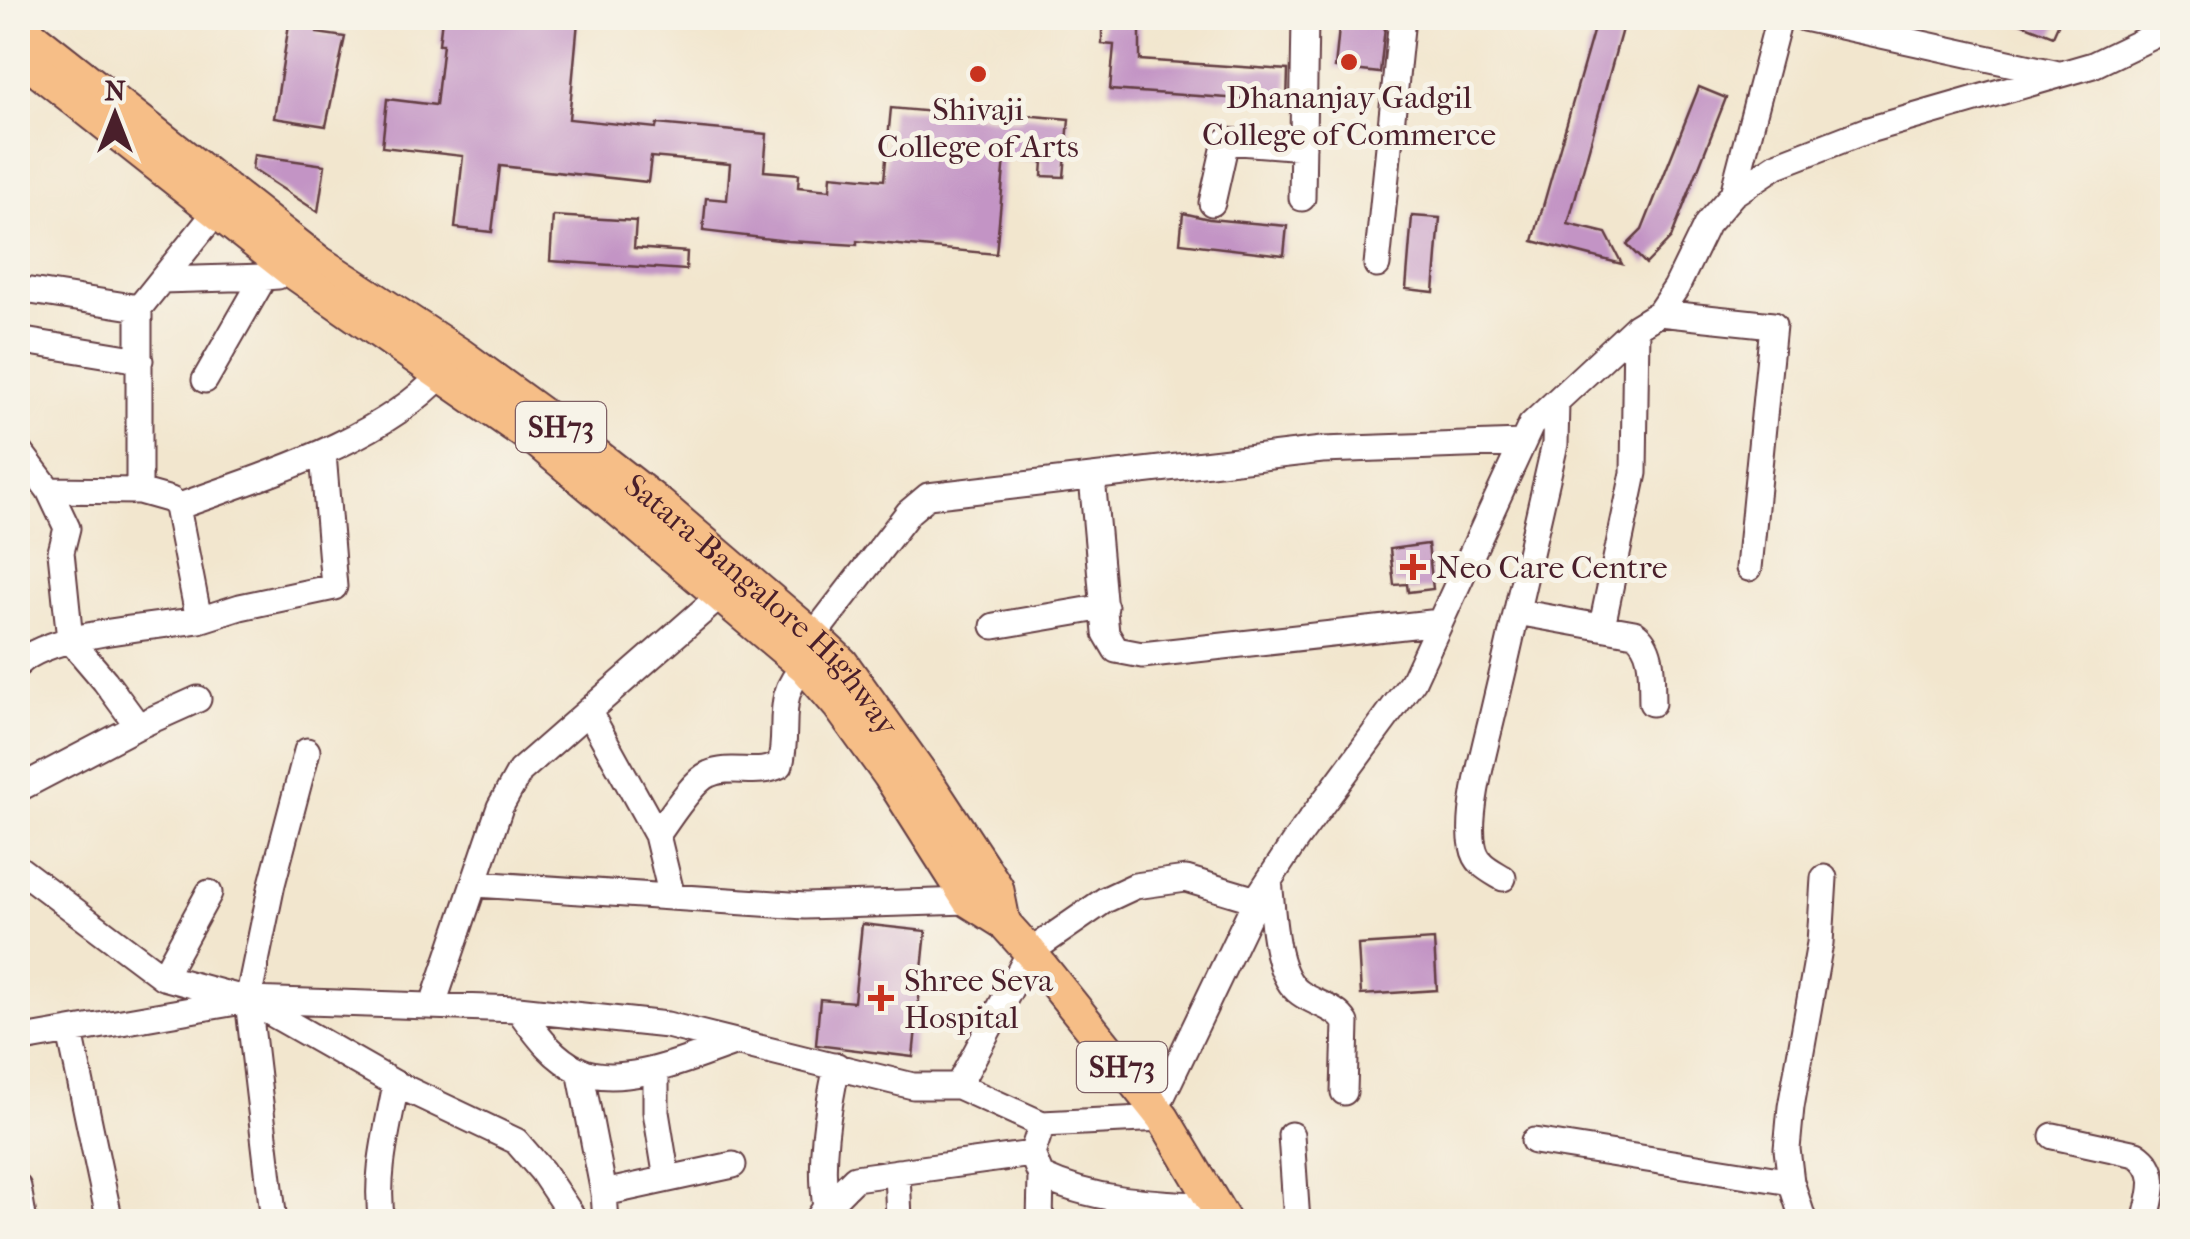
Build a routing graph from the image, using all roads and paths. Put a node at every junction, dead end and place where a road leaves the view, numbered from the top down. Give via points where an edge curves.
1 (1305, 18) edge
2 (1402, 18) edge
3 (1779, 18) edge
4 (1804, 18) edge
5 (18, 25) edge
6 (2172, 27) edge
7 (18, 55) edge
8 (2059, 74) junction
9 (1303, 148) junction
10 (1733, 194) junction
11 (1302, 198) dead end
12 (1212, 203) dead end
13 (223, 204) junction
14 (1377, 266) dead end
15 (277, 273) junction
16 (162, 280) junction
17 (18, 289) edge
18 (139, 308) junction
19 (1659, 313) junction
20 (1636, 327) junction
21 (18, 340) edge
22 (140, 360) junction
23 (442, 374) junction
24 (204, 380) dead end
25 (1556, 403) junction
26 (1522, 443) junction
27 (18, 449) edge
28 (323, 454) junction
29 (1092, 477) junction
30 (50, 490) junction
31 (139, 491) junction
32 (177, 507) junction
33 (1749, 568) dead end
34 (721, 595) junction
35 (1105, 607) junction
36 (1516, 612) junction
37 (199, 620) junction
38 (1440, 622) junction
39 (994, 626) dead end
40 (1602, 626) junction
41 (70, 640) junction
42 (809, 651) junction
43 (18, 664) edge
44 (198, 699) dead end
45 (1652, 703) dead end
46 (590, 714) junction
47 (138, 726) junction
48 (306, 751) dead end
49 (18, 789) edge
50 (657, 835) junction
51 (18, 868) edge
52 (1503, 878) dead end
53 (1824, 878) dead end
54 (476, 884) junction
55 (1263, 890) junction
56 (209, 893) dead end
57 (983, 895) junction
58 (672, 898) junction
59 (1030, 952) junction
60 (163, 977) junction
61 (248, 1000) junction
62 (433, 1004) junction
63 (518, 1009) junction
64 (70, 1032) junction
65 (18, 1040) edge
66 (731, 1044) junction
67 (837, 1066) junction
68 (580, 1070) junction
69 (656, 1070) junction
70 (396, 1084) junction
71 (958, 1086) junction
72 (1344, 1092) dead end
73 (1160, 1114) junction
74 (1042, 1124) junction
75 (1291, 1135) dead end
76 (2053, 1136) dead end
77 (1534, 1141) dead end
78 (733, 1165) dead end
79 (1036, 1165) junction
80 (897, 1172) junction
81 (668, 1180) junction
82 (1791, 1182) junction
83 (18, 1187) edge
84 (604, 1193) junction
85 (821, 1214) edge
86 (1220, 1214) edge
87 (24, 1222) edge
88 (110, 1222) edge
89 (274, 1222) edge
90 (382, 1222) edge
91 (576, 1222) edge
92 (606, 1222) edge
93 (903, 1222) edge
94 (1040, 1222) edge
95 (1297, 1222) edge
96 (1804, 1222) edge
97 (2145, 1222) edge

1 - 9 street
2 - 14 street
3 - 10 street
4 - 8 street
5 - 13 main road, Satara-Bangalore Highway / SH73
6 - 8 street
7 - 13 main road, Satara-Bangalore Highway / SH73
8 - 10 street via 1866,131 1777,166
9 - 11 street
9 - 12 street via 1226,141
10 - 19 street via 1706,224
13 - 15 main road, Satara-Bangalore Highway / SH73
13 - 16 street
13 - 42 main road, Satara-Bangalore Highway / SH73 via 461,354 572,436 659,504
15 - 16 street
15 - 23 main road, Satara-Bangalore Highway / SH73
15 - 24 street
16 - 18 street
17 - 18 street
18 - 22 street
19 - 20 street
19 - 33 street via 1773,324
20 - 25 street
20 - 40 street via 1634,473
21 - 22 street
22 - 31 street
23 - 28 street via 424,394
23 - 34 main road, Satara-Bangalore Highway / SH73 via 539,443
25 - 26 street
25 - 36 street via 1555,444
26 - 29 street via 1322,450
26 - 38 street
27 - 30 street
28 - 32 street
28 - 37 street via 334,587
29 - 35 street
29 - 42 street via 928,496 909,512
30 - 31 street
30 - 41 street via 67,528 62,552
31 - 32 street
32 - 37 street
34 - 42 main road, Satara-Bangalore Highway / SH73
34 - 46 street
35 - 38 street via 1116,650 1142,655
35 - 39 street
36 - 40 street
36 - 52 street via 1472,819 1476,858
37 - 41 street
38 - 55 street via 1413,682
40 - 45 street via 1644,640
41 - 43 street
41 - 47 street
42 - 50 street via 787,690 780,765 711,772
42 - 57 main road, Satara-Bangalore Highway / SH73 via 842,664 866,696
44 - 47 street
46 - 50 street
46 - 54 street via 520,772 500,808
47 - 49 street
48 - 61 street
50 - 58 street
51 - 60 street
53 - 82 street via 1820,943 1786,1150
54 - 58 street
54 - 62 street
55 - 59 street via 1186,879 1149,883 1106,900
55 - 72 street via 1288,979 1346,1024
55 - 73 street
56 - 60 street
57 - 58 street via 805,906
57 - 59 main road, Satara-Bangalore Highway / SH73
59 - 71 street
59 - 73 main road, Satara-Bangalore Highway / SH73
60 - 61 street
61 - 62 street
61 - 64 street
61 - 70 street
61 - 89 street
62 - 63 street
63 - 66 street via 667,1025
63 - 68 street via 543,1044
64 - 65 street
64 - 88 street
66 - 67 street
66 - 69 street
67 - 71 street via 913,1086
67 - 85 street
68 - 69 street
68 - 84 street
69 - 81 street
70 - 90 street via 381,1165
70 - 91 street via 516,1142
71 - 74 street
73 - 74 street
73 - 86 main road, Satara-Bangalore Highway / SH73
74 - 79 street
75 - 95 street
76 - 97 street via 2148,1162 2153,1188
77 - 82 street
78 - 81 street
79 - 80 street
79 - 86 street via 1101,1196
79 - 94 street
80 - 85 street via 854,1178
80 - 93 street
81 - 84 street
82 - 96 street
83 - 87 street
84 - 92 street

